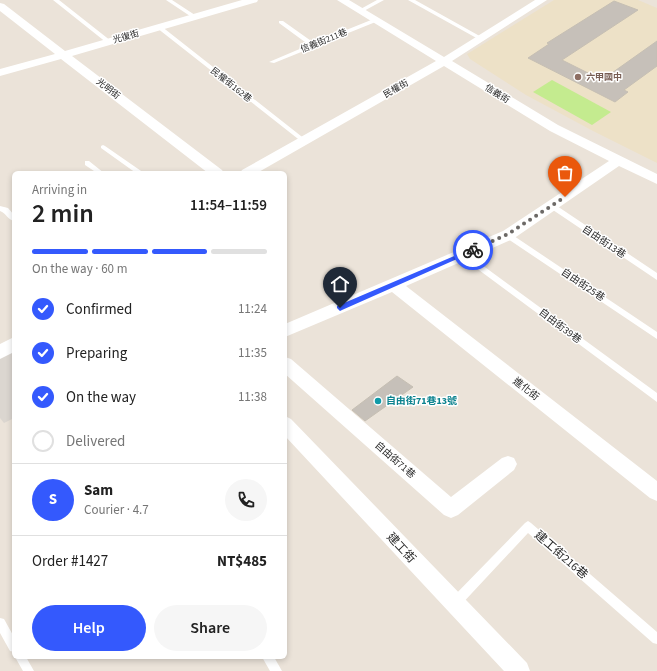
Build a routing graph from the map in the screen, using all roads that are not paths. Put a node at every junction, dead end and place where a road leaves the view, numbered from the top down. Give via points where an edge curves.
1 (56, 0) edge
2 (170, 0) edge
3 (253, 0) edge
4 (342, 0) edge
5 (381, 0) edge
6 (411, 0) edge
7 (542, 0) edge
8 (0, 6) edge
9 (360, 11) junction
10 (195, 17) junction
11 (376, 20) junction
12 (281, 22) dead end
13 (159, 27) junction
14 (482, 38) junction
15 (109, 42) junction
16 (313, 45) junction
17 (64, 55) junction
18 (444, 61) junction
19 (272, 62) dead end
20 (0, 73) edge
21 (304, 141) junction
22 (103, 147) dead end
23 (618, 161) junction
24 (87, 163) dead end
25 (98, 171) edge
26 (138, 171) edge
27 (214, 171) edge
28 (251, 171) edge
29 (657, 180) edge
30 (552, 206) junction
31 (0, 208) edge
32 (12, 217) edge
33 (508, 234) junction
34 (463, 254) junction
35 (657, 277) edge
36 (394, 285) junction
37 (287, 330) edge
38 (657, 336) edge
39 (12, 345) edge
40 (0, 352) edge
41 (287, 366) edge
42 (657, 398) edge
43 (287, 426) edge
44 (508, 464) dead end
45 (657, 492) edge
46 (454, 604) junction
47 (0, 623) edge
48 (657, 639) edge
49 (12, 643) edge
50 (21, 659) edge
51 (268, 659) edge
52 (29, 671) edge
53 (277, 671) edge
54 (519, 671) edge

1 - 15 lane
2 - 10 lane
3 - 10 street, 光復街
4 - 9 street, 信義街
5 - 9 lane
6 - 14 lane
7 - 14 street, 民權街
8 - 17 street, 光明街
9 - 11 street, 信義街
10 - 13 street, 光復街
11 - 16 lane, 信義街211巷
11 - 18 street, 信義街
12 - 16 lane
13 - 15 street, 光復街
13 - 21 lane, 民權街162巷
14 - 18 street, 民權街
15 - 17 street, 光復街
16 - 19 lane, 信義街211巷
17 - 20 street, 光復街
17 - 27 street, 光明街
18 - 21 street, 民權街
18 - 23 street, 信義街 via 554,128
21 - 28 street, 民權街
22 - 26 lane
23 - 29 street, 信義街
23 - 30 street
24 - 25 lane
30 - 33 street
30 - 35 lane, 自由街13巷
31 - 32 lane
33 - 34 street
33 - 38 lane, 自由街25巷
34 - 36 street
34 - 42 lane, 自由街39巷
36 - 37 street
36 - 45 street, 進化街
39 - 40 street
41 - 44 street, 自由街71巷 via 451,509
43 - 46 street, 建工街
46 - 48 lane, 建工街216巷 via 528,526
46 - 54 street, 建工街
47 - 49 lane
50 - 52 lane
51 - 53 lane

